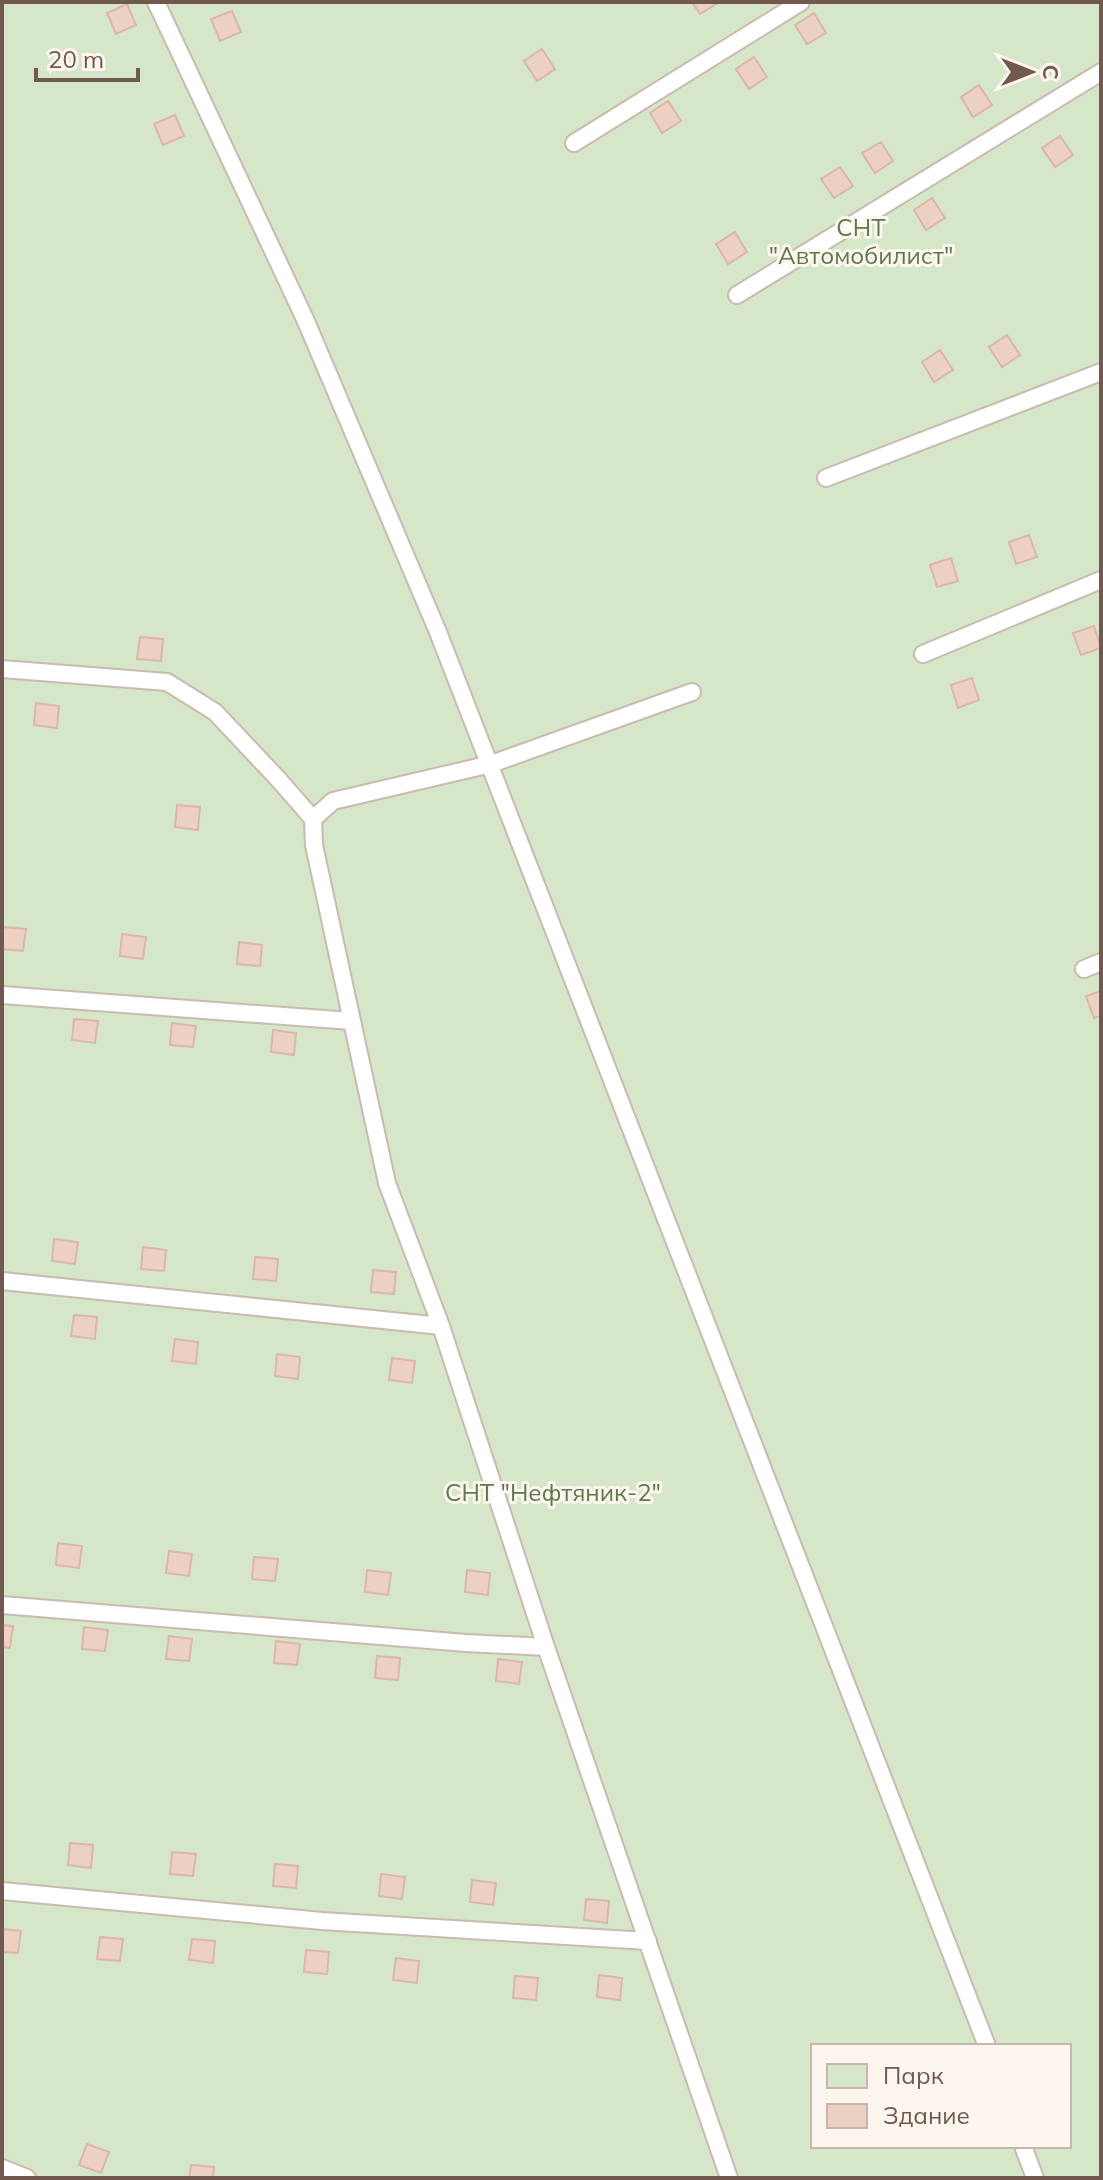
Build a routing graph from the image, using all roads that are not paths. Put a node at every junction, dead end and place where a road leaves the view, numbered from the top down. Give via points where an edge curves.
1 (156, 2) edge
2 (801, 2) edge
3 (1101, 72) edge
4 (574, 143) dead end
5 (737, 295) dead end
6 (1101, 372) edge
7 (826, 478) dead end
8 (1101, 580) edge
9 (923, 654) dead end
10 (2, 669) edge
11 (692, 692) dead end
12 (491, 764) junction
13 (313, 819) junction
14 (1101, 962) edge
15 (1084, 969) dead end
16 (2, 995) edge
17 (351, 1021) junction
18 (2, 1281) edge
19 (441, 1326) junction
20 (2, 1605) edge
21 (546, 1647) junction
22 (2, 1891) edge
23 (648, 1941) junction
24 (986, 2044) edge
25 (1024, 2148) edge
26 (2, 2168) edge
27 (27, 2178) edge
28 (729, 2178) edge
29 (1035, 2178) edge

1 - 12 lane via 305,319
2 - 4 lane
3 - 5 lane
6 - 7 lane
8 - 9 lane
10 - 13 lane via 167,682 215,712
11 - 12 lane
12 - 13 lane via 333,801
12 - 24 lane
13 - 17 lane
14 - 15 lane
16 - 17 lane
17 - 19 lane via 387,1183
18 - 19 lane
19 - 21 lane
20 - 21 lane
21 - 23 lane
22 - 23 lane via 322,1921
23 - 28 lane
25 - 29 lane
26 - 27 lane

